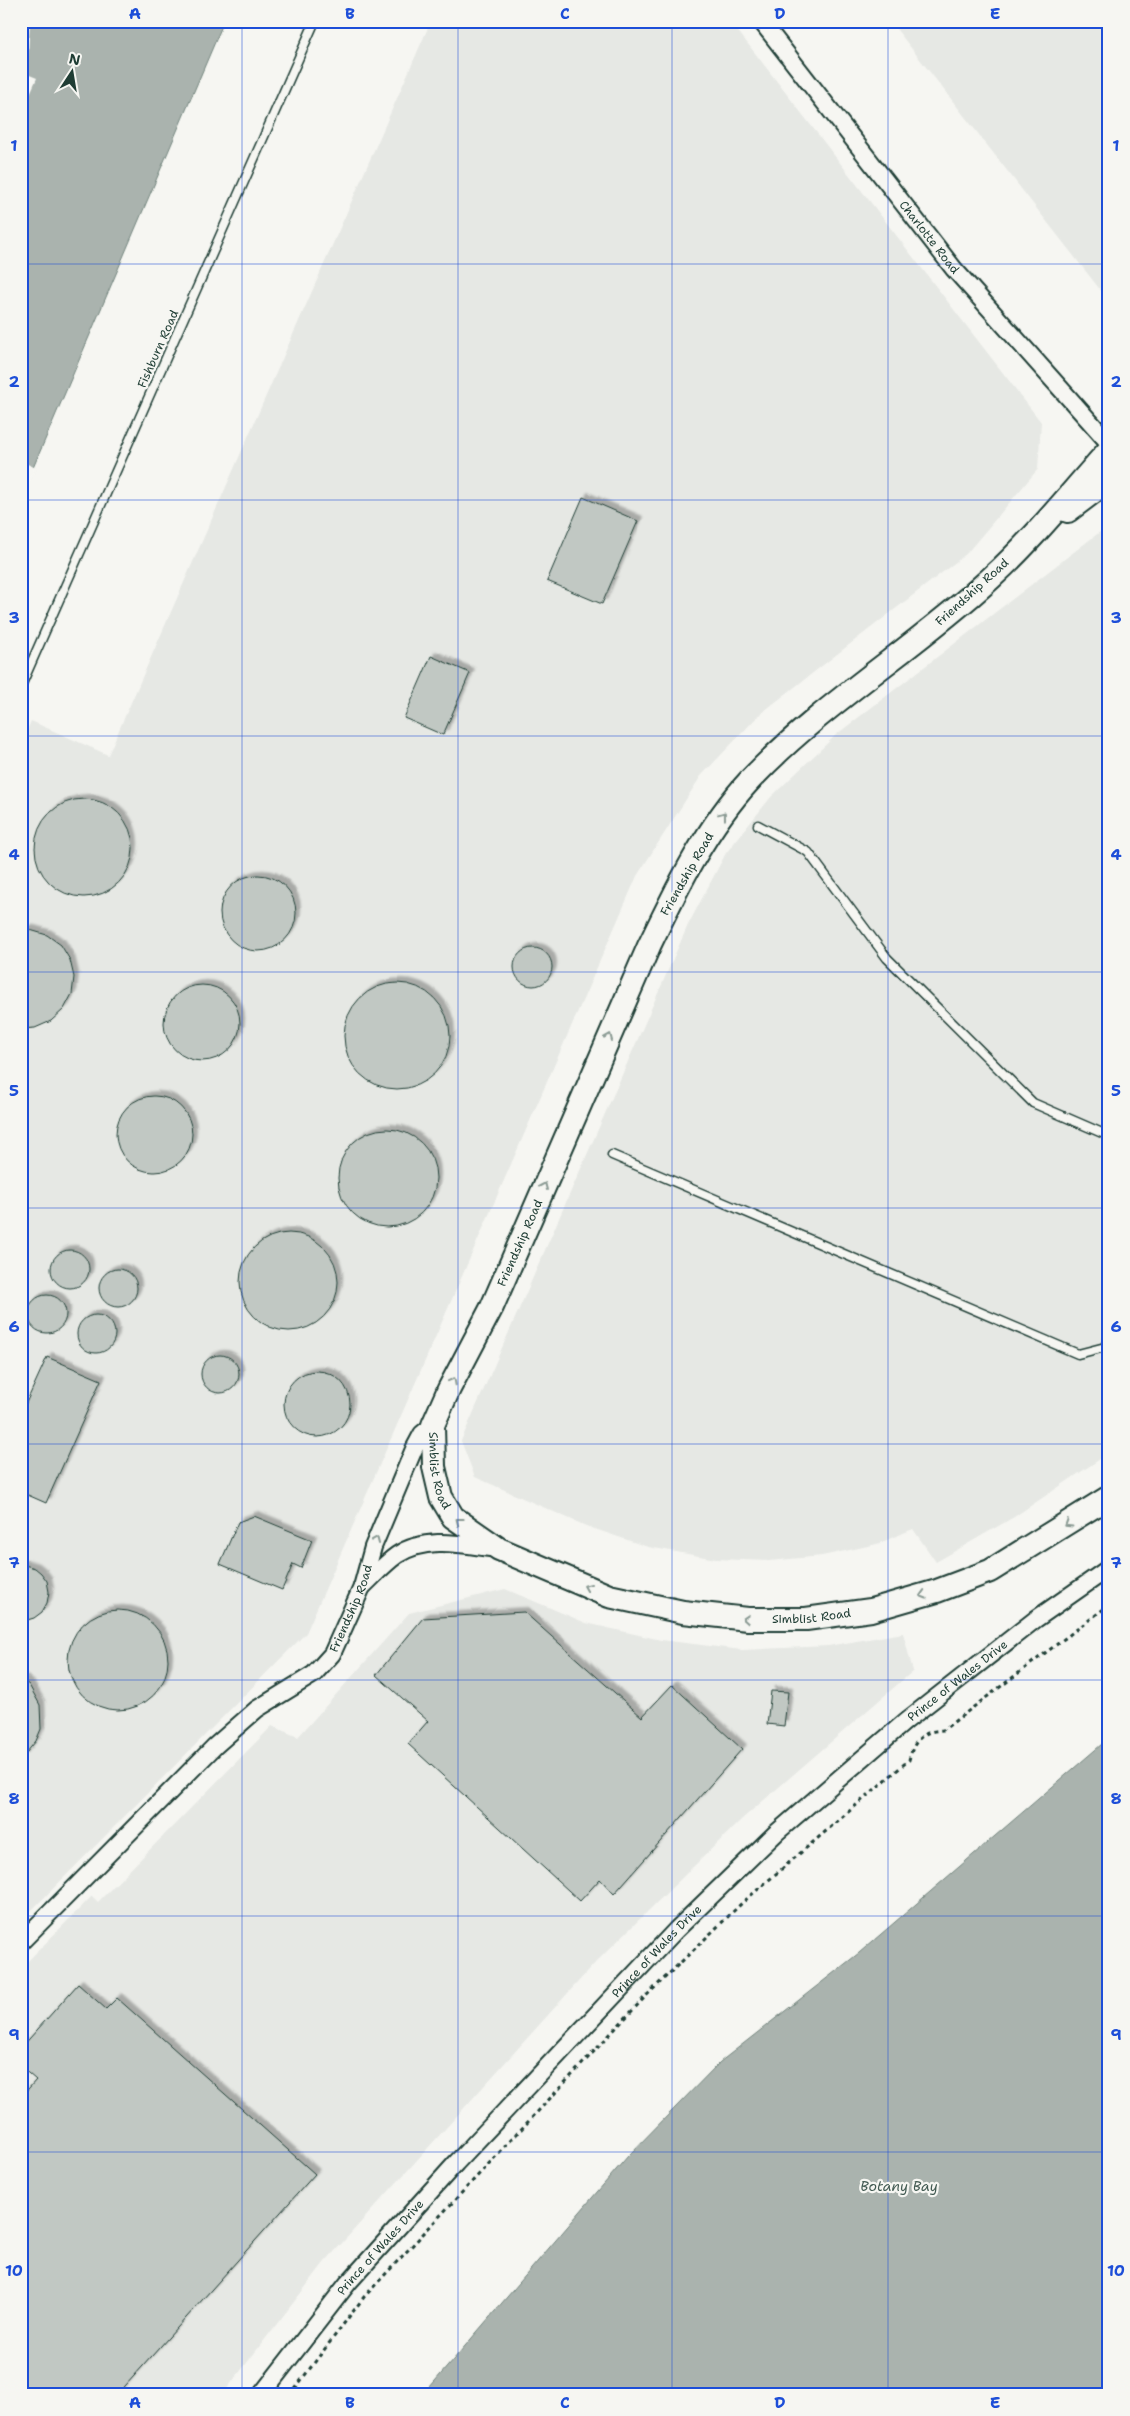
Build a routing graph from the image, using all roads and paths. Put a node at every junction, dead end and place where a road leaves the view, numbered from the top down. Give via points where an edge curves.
1 (314, 21) edge
2 (760, 21) edge
3 (1109, 443) edge
4 (1109, 450) edge
5 (1109, 480) edge
6 (1024, 545) junction
7 (21, 686) edge
8 (758, 825) dead end
9 (1109, 1136) edge
10 (612, 1155) dead end
11 (1109, 1338) edge
12 (433, 1425) junction
13 (1109, 1497) edge
14 (499, 1550) junction
15 (1109, 1568) edge
16 (362, 1587) junction
17 (1109, 1605) edge
18 (21, 1942) edge
19 (261, 2395) edge
20 (290, 2395) edge

1 - 7 lane, Fishburn Road
2 - 3 street, Charlotte Road via 954,269
4 - 6 street, Friendship Road
5 - 6 street, Friendship Road
12 -> 6 street, Friendship Road via 492,1307 649,946 708,835 750,780 796,735 956,610
8 - 9 lane via 808,852 887,958 1033,1103
10 - 11 lane via 1078,1354 1105,1347
14 -> 12 street, Simblist Road via 453,1517 441,1498 434,1468
16 -> 12 street, Friendship Road via 371,1553 414,1449 422,1434
13 -> 14 street, Simblist Road via 990,1571 937,1591 870,1610 806,1618 748,1620 683,1612 609,1596
14 - 16 street, Simblist Road via 444,1542 422,1545 398,1555
15 - 19 street, Prince of Wales Drive via 1036,1619 906,1721 776,1833 684,1923 462,2156 354,2276
16 - 18 street, Friendship Road via 332,1654 314,1674 257,1709 215,1746
17 - 20 path via 943,1730 929,1730 913,1745 909,1760 721,1923 645,1996 364,2297

